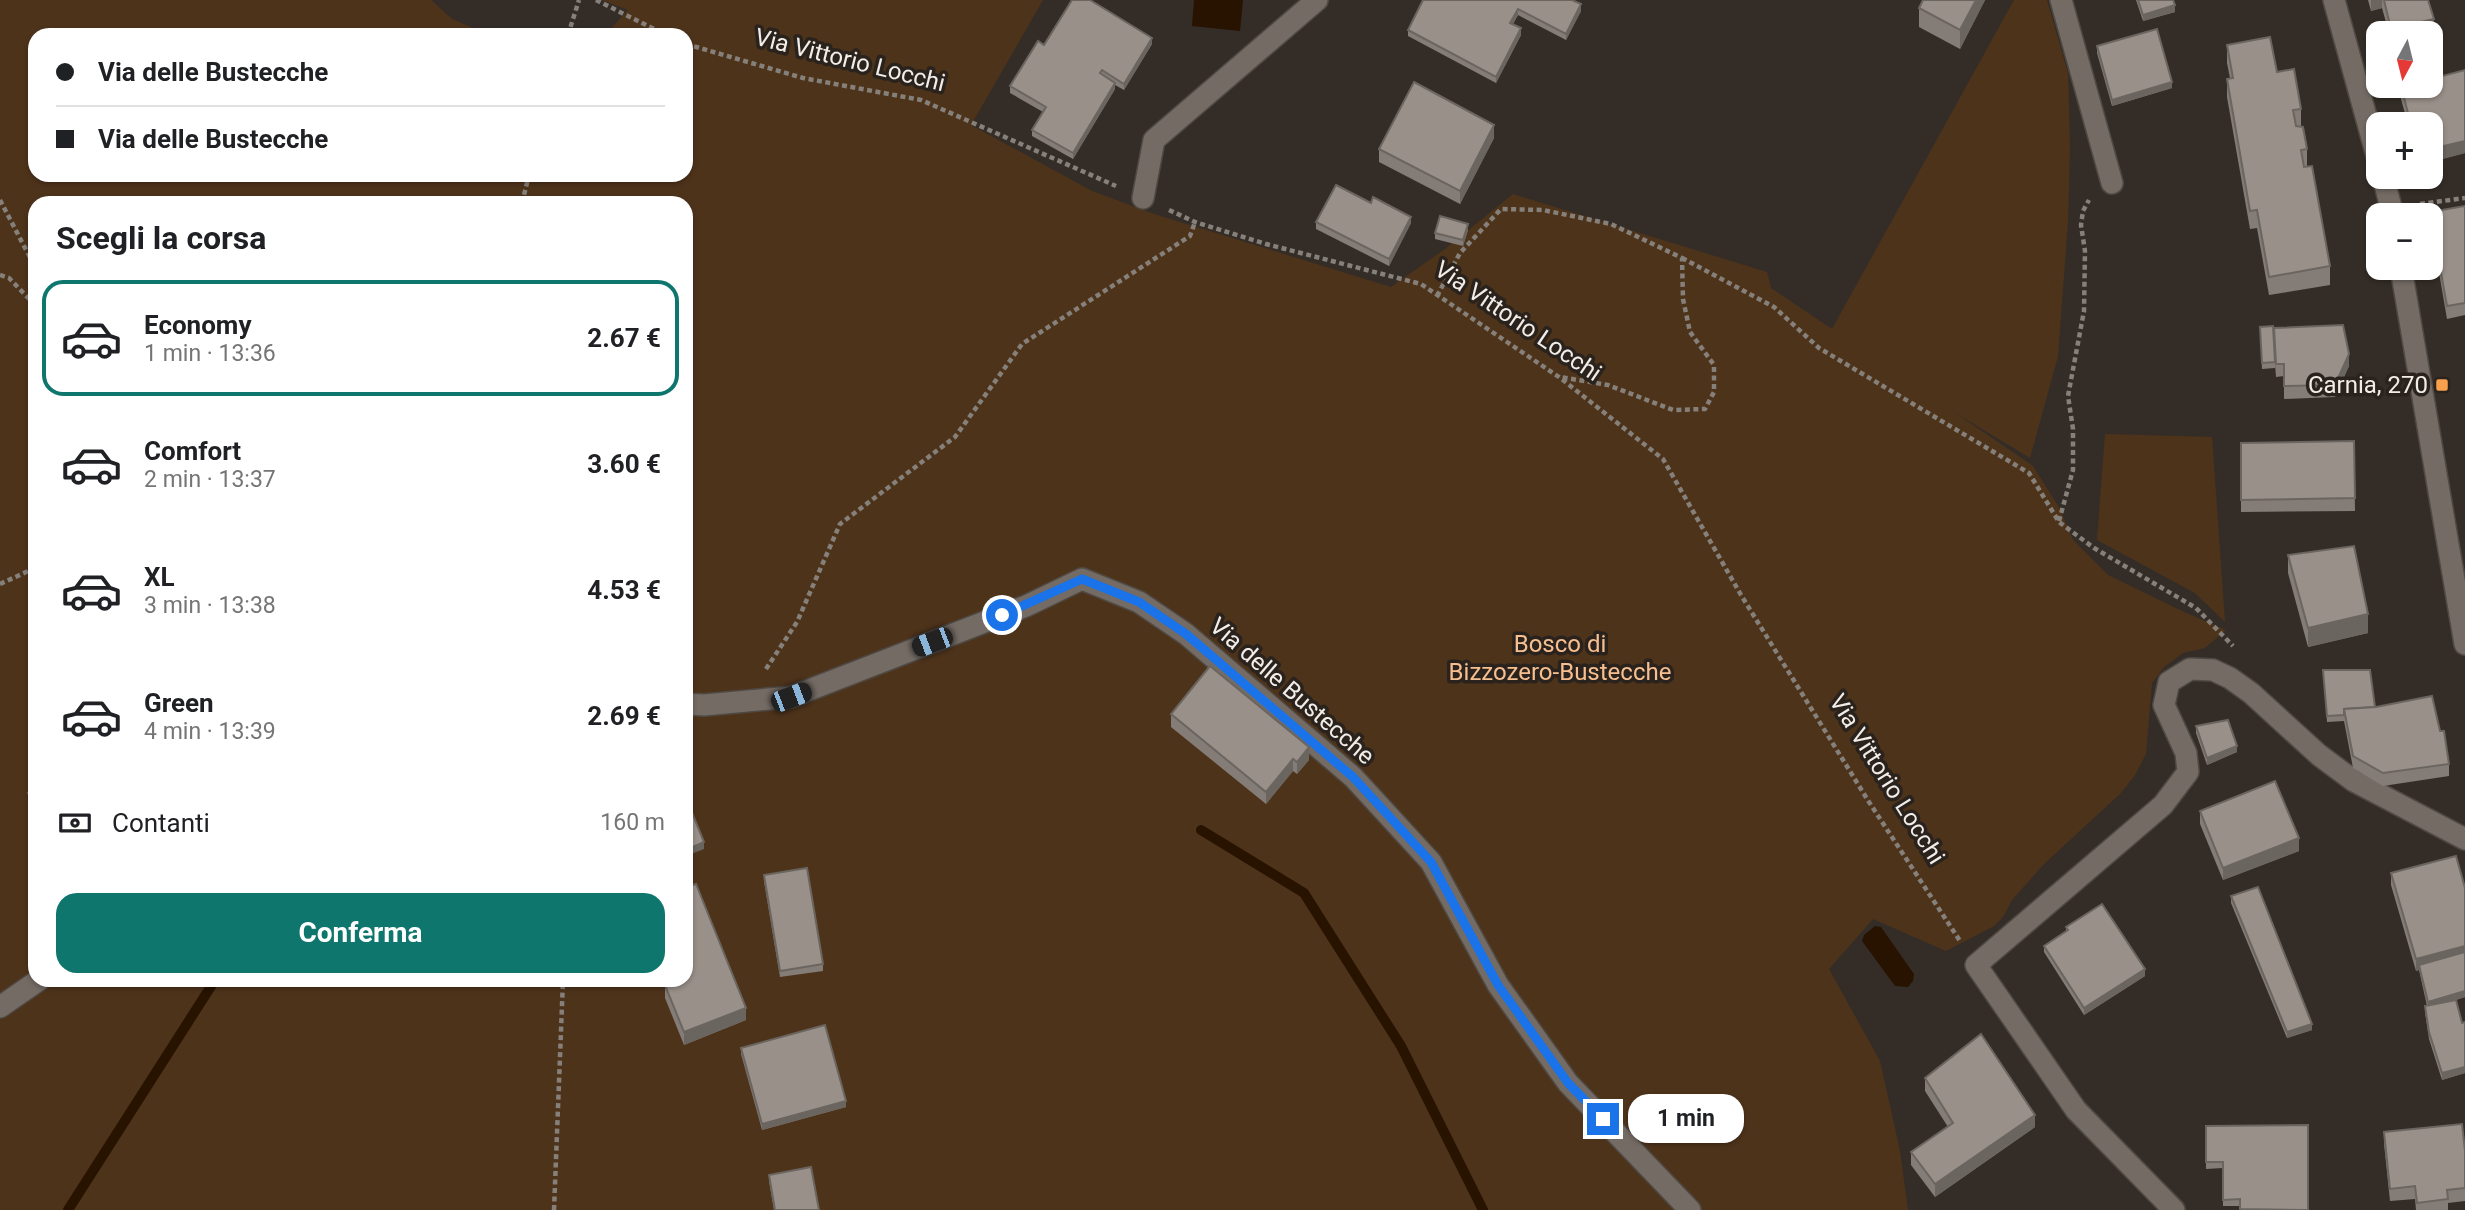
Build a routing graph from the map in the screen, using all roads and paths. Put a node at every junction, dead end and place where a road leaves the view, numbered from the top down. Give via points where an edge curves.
1 (579, 0) edge
2 (596, 0) edge
3 (1317, 0) edge
4 (2061, 0) edge
5 (2334, 0) edge
6 (570, 28) edge
7 (652, 28) edge
8 (693, 46) edge
9 (2366, 116) edge
10 (2110, 177) joint
11 (1143, 198) junction
12 (2465, 198) edge
13 (0, 200) edge
14 (2437, 203) edge
15 (1195, 222) junction
16 (28, 254) edge
17 (1682, 258) junction
18 (0, 275) edge
19 (2403, 280) edge
20 (1437, 296) junction
21 (28, 298) edge
22 (1559, 377) junction
23 (2059, 522) junction
24 (28, 571) edge
25 (0, 584) edge
26 (2465, 644) edge
27 (2238, 651) dead end
28 (745, 701) junction
29 (693, 704) edge
30 (2465, 839) edge
31 (1976, 965) junction
32 (29, 987) edge
33 (563, 987) edge
34 (0, 1007) edge
35 (554, 1210) edge
36 (1690, 1210) edge
37 (2174, 1210) edge

1 - 6 path
2 - 7 path
3 - 11 street via 1154,140
4 - 10 street
5 - 9 street
8 - 11 path, Via Vittorio Locchi via 803,78 921,100
10 - 23 path via 2083,211 2084,311 2067,396 2073,470
11 - 15 path, Via Vittorio Locchi
12 - 14 path
13 - 16 path
15 - 20 path, Via Vittorio Locchi via 1421,284
15 - 28 path via 1189,236 1022,344 955,437 840,524 797,622
17 - 20 path via 1611,224 1542,210 1501,209 1460,253
17 - 22 path via 1690,332 1714,365 1714,392 1704,410 1673,410 1608,385
17 - 23 path via 1774,307 1819,348 2029,473
18 - 21 path
19 - 26 street
20 - 22 path, Via Vittorio Locchi
22 - 31 path, Via Vittorio Locchi via 1663,459 1862,791
23 - 27 path via 2196,608
24 - 25 path
28 - 29 street, Via delle Bustecche
28 - 36 street, Via delle Bustecche via 791,697 1026,606 1082,579 1139,602 1186,634 1353,777 1431,862 1498,985 1568,1083
30 - 31 street via 2354,781 2230,678 2213,670 2190,669 2169,682 2164,705 2186,753 2188,772 2163,805
31 - 37 street via 2076,1110
32 - 34 street
33 - 35 path

